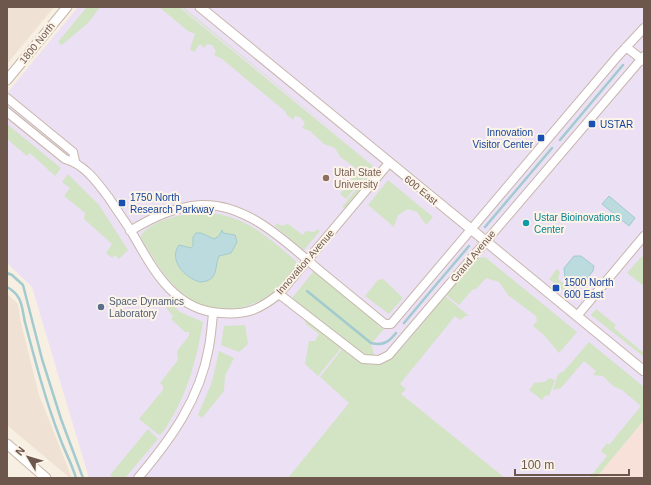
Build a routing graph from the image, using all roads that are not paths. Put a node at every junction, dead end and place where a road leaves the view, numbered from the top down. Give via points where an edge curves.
1 (66, 7) edge
2 (200, 7) edge
3 (644, 28) edge
4 (626, 47) junction
5 (643, 59) edge
6 (7, 80) edge
7 (7, 98) edge
8 (7, 112) edge
9 (75, 162) junction
10 (389, 163) junction
11 (471, 230) junction
12 (130, 231) junction
13 (644, 236) edge
14 (486, 242) junction
15 (308, 260) junction
16 (279, 294) junction
17 (213, 313) junction
18 (577, 316) junction
19 (644, 371) edge
20 (7, 444) edge
21 (46, 478) edge
22 (138, 478) edge

1 - 6 street, 1800 North
2 - 10 street, 600 East
3 - 4 street, Grand Avenue
4 - 5 street
4 - 11 street, Grand Avenue
5 - 14 street, Grand Avenue
7 - 9 street via 73,152
8 - 9 street via 64,159
9 - 12 street, Innovation Avenue via 92,176
10 - 11 street, 600 East
10 - 15 street, Innovation Avenue
11 - 14 street, 600 East
11 - 15 street, Grand Avenue via 388,325
12 - 15 street via 155,216 176,208 202,205 229,209 262,224
12 - 17 street, Innovation Avenue via 162,282 191,305
13 - 18 street
14 - 16 street, Grand Avenue via 389,356 379,360 368,360 358,356
14 - 18 street, 600 East
15 - 16 street, Innovation Avenue
16 - 17 street, Innovation Avenue via 264,306 247,313
17 - 22 street via 210,346 193,399 167,444
18 - 19 street, 600 East
20 - 21 street

